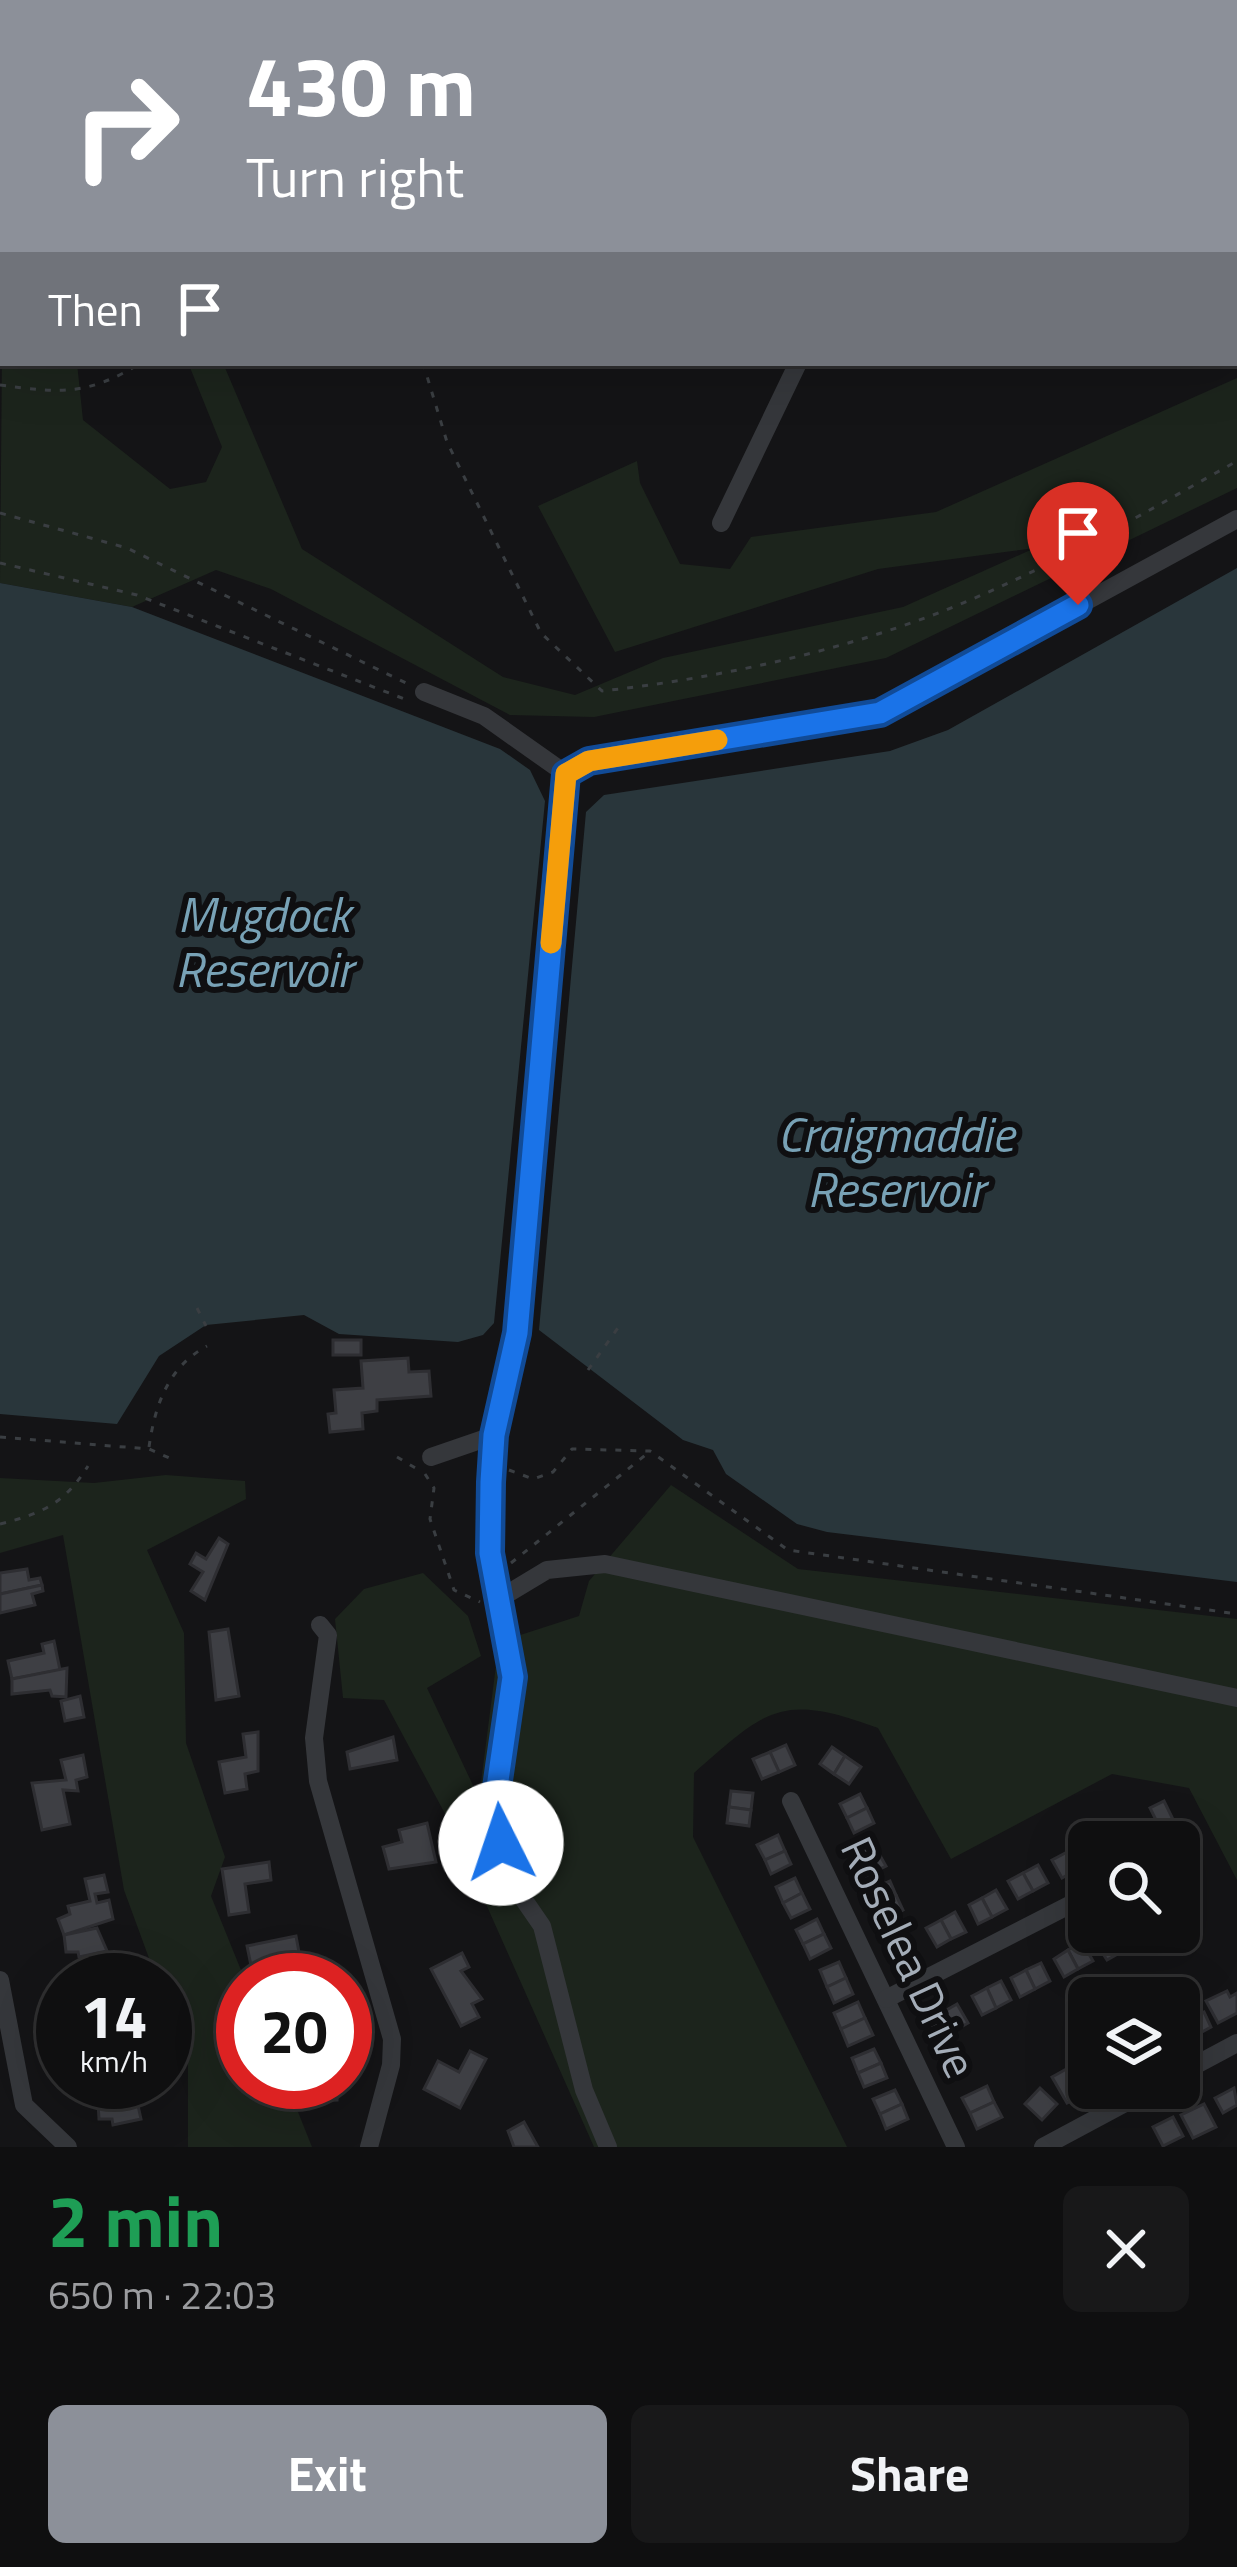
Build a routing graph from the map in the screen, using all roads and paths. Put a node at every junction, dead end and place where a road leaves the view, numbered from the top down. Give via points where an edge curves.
1 (136, 366) edge
2 (423, 366) edge
3 (797, 366) edge
4 (0, 385) edge
5 (1237, 460) edge
6 (0, 513) edge
7 (1237, 519) edge
8 (721, 523) dead end
9 (0, 563) edge
10 (418, 697) junction
11 (566, 774) junction
12 (197, 1308) dead end
13 (206, 1325) dead end
14 (620, 1325) dead end
15 (207, 1346) dead end
16 (588, 1370) dead end
17 (494, 1435) junction
18 (0, 1437) edge
19 (148, 1449) junction
20 (650, 1451) junction
21 (397, 1457) dead end
22 (431, 1457) dead end
23 (176, 1461) dead end
24 (88, 1466) dead end
25 (491, 1482) junction
26 (0, 1524) edge
27 (497, 1590) junction
28 (1237, 1614) edge
29 (320, 1625) dead end
30 (1237, 1698) edge
31 (791, 1801) dead end
32 (1068, 1906) edge
33 (0, 1980) edge
34 (886, 1999) junction
35 (1237, 2043) edge
36 (1200, 2063) edge
37 (1114, 2109) edge
38 (68, 2147) edge
39 (369, 2147) edge
40 (608, 2147) edge
41 (956, 2147) edge
42 (1043, 2147) edge

1 - 4 path via 67,394
2 - 5 path via 447,442 541,633 602,691 814,650 933,615
3 - 8 street
6 - 10 path via 128,548
7 - 11 street via 880,713 589,761
9 - 10 path via 137,595
10 - 11 street via 484,716
11 - 17 street via 517,1333
12 - 13 path
14 - 16 path
15 - 19 path via 173,1373
17 - 22 street
17 - 25 street
18 - 19 path
19 - 23 path
20 - 25 path via 572,1450 533,1480 508,1469
20 - 27 path
20 - 28 path via 788,1550
21 - 27 path via 434,1488 430,1519 454,1590 478,1603
24 - 26 path via 47,1512
25 - 27 street
27 - 30 street via 547,1570 605,1564
27 - 40 street via 513,1677 494,1808 508,1878 542,1926 584,2090
29 - 39 street via 328,1635 314,1738 318,1781 392,2039
31 - 34 street, Roselea Drive
32 - 34 street
33 - 38 street via 25,2104
34 - 41 street, Roselea Drive
35 - 36 street
37 - 42 street

